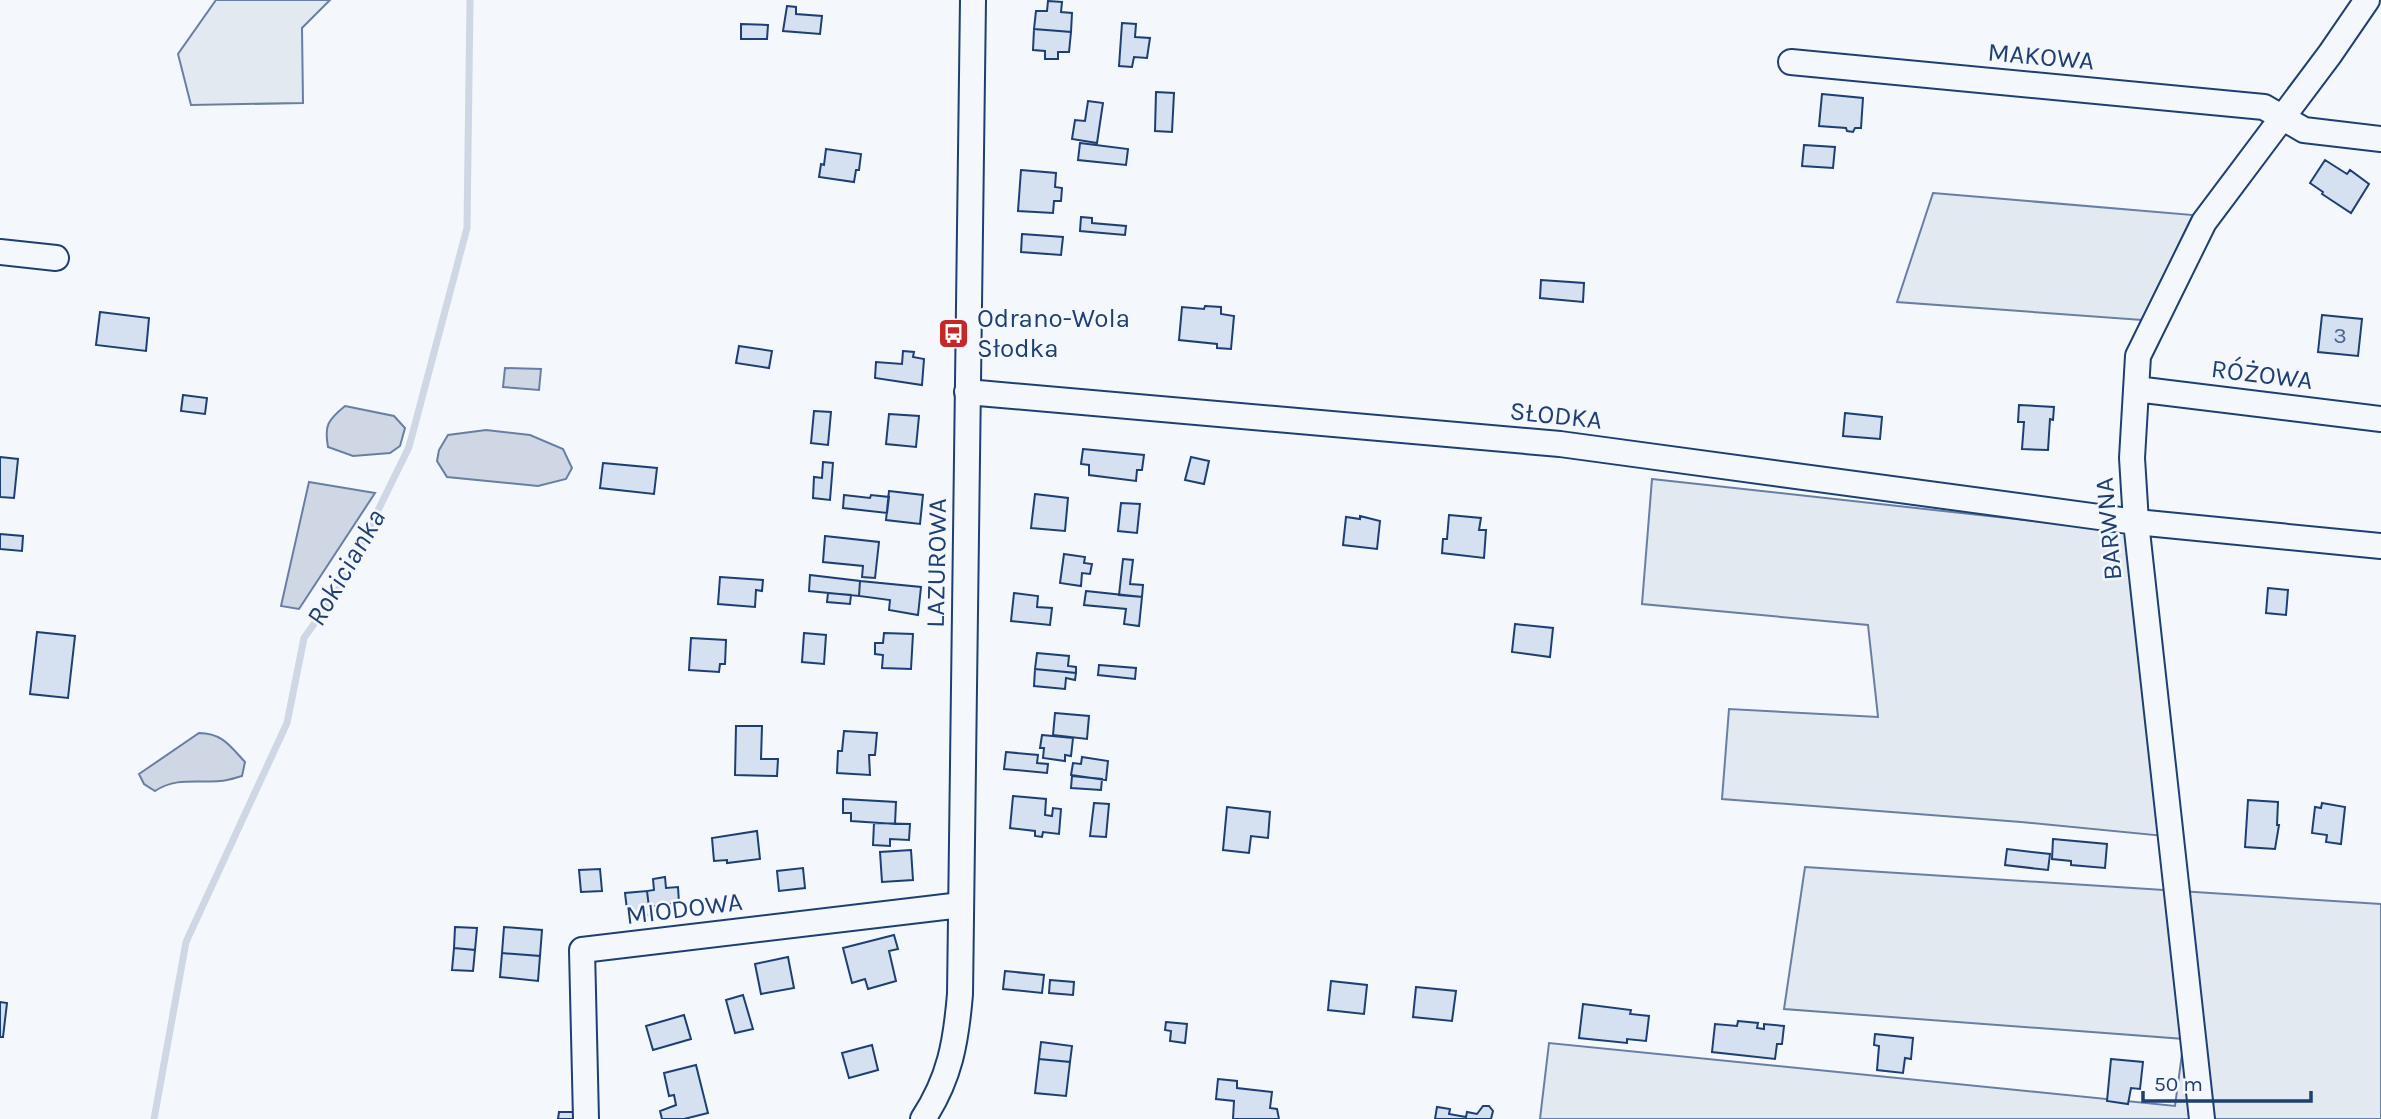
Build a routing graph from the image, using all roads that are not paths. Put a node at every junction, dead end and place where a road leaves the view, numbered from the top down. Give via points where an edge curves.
1 (973, 0) edge
2 (2367, 0) edge
3 (1791, 62) dead end
4 (2283, 117) junction
5 (2381, 138) edge
6 (0, 252) edge
7 (56, 258) dead end
8 (2136, 389) junction
9 (967, 392) junction
10 (2381, 419) edge
11 (2136, 522) junction
12 (2381, 546) edge
13 (961, 905) junction
14 (586, 1119) edge
15 (923, 1119) edge
16 (2202, 1119) edge

1 - 9 street, LAZUROWA
2 - 4 street, BARWNA
3 - 4 street, MAKOWA via 2264,107
4 - 5 street, MAKOWA via 2304,130
4 - 8 street, BARWNA via 2204,222 2138,356
6 - 7 street
8 - 10 street, RÓŻOWA
8 - 11 street, BARWNA via 2132,458
9 - 11 street, SŁODKA via 1560,444
9 - 13 street, LAZUROWA
11 - 12 street, SŁODKA
11 - 16 street, BARWNA
13 - 14 street, MIODOWA via 582,950
13 - 15 street, LAZUROWA via 957,1037 947,1076

